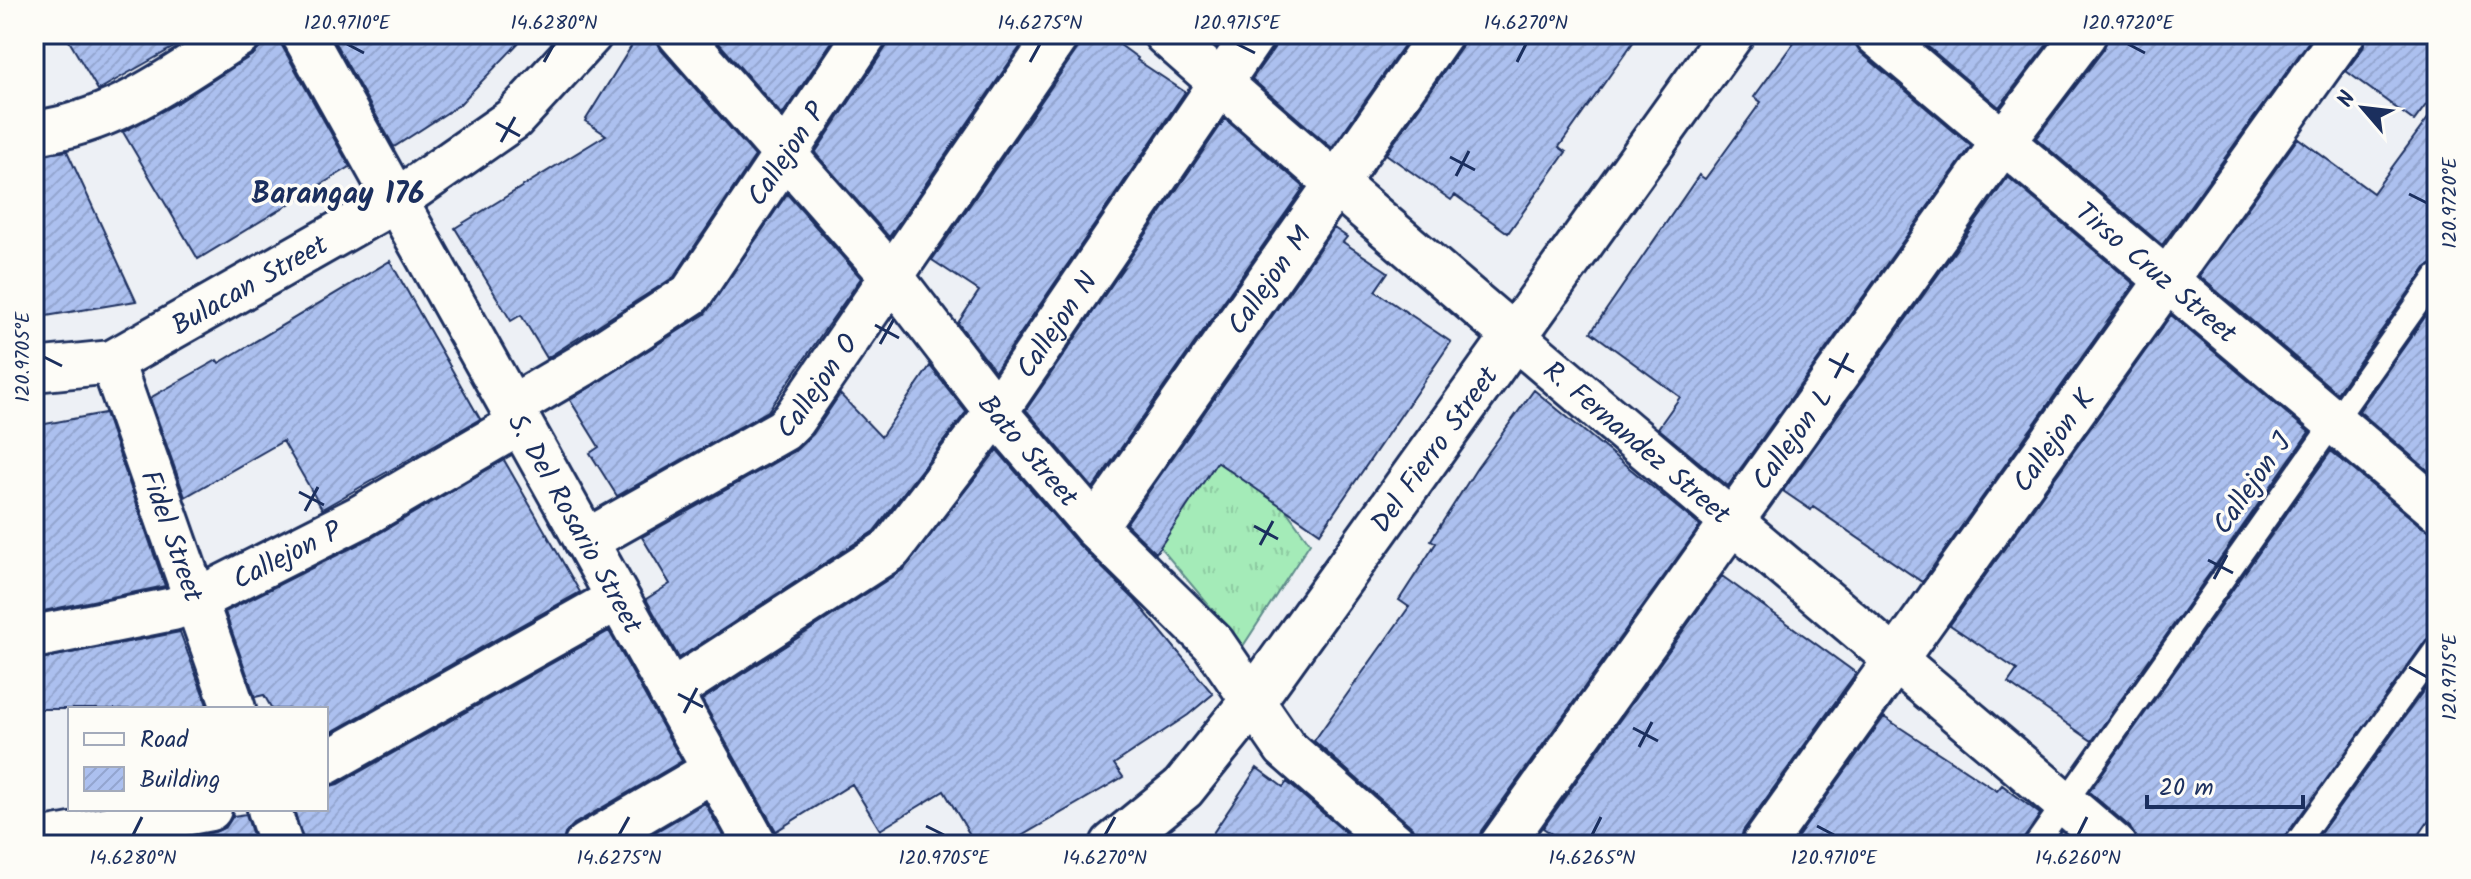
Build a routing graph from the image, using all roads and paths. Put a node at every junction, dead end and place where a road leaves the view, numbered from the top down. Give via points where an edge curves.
1 (241, 34) edge
2 (303, 34) edge
3 (591, 34) edge
4 (679, 34) edge
5 (866, 34) edge
6 (1058, 34) edge
7 (1165, 34) edge
8 (1254, 34) edge
9 (1441, 34) edge
10 (1731, 34) edge
11 (1876, 34) edge
12 (2085, 34) edge
13 (2343, 34) edge
14 (1219, 82) junction
15 (34, 133) edge
16 (2003, 142) junction
17 (783, 153) junction
18 (1334, 183) junction
19 (397, 200) junction
20 (890, 274) junction
21 (2437, 276) edge
22 (2168, 280) junction
23 (1512, 339) junction
24 (112, 362) junction
25 (34, 370) edge
26 (996, 412) junction
27 (515, 415) junction
28 (2331, 422) junction
29 (2437, 509) edge
30 (1734, 520) junction
31 (1095, 527) junction
32 (586, 541) junction
33 (617, 599) junction
34 (196, 600) junction
35 (34, 637) edge
36 (2437, 648) edge
37 (1895, 661) junction
38 (670, 692) junction
39 (1252, 702) junction
40 (233, 707) edge
41 (328, 762) edge
42 (714, 770) junction
43 (2065, 804) junction
44 (199, 811) edge
45 (270, 811) edge
46 (34, 842) edge
47 (281, 845) edge
48 (586, 845) edge
49 (756, 845) edge
50 (1113, 845) edge
51 (1396, 845) edge
52 (1501, 845) edge
53 (1763, 845) edge
54 (2035, 845) edge
55 (2114, 845) edge
56 (2295, 845) edge

1 - 15 street via 125,108 69,128
2 - 19 street, S. Del Rosario Street
3 - 19 street, Bulacan Street via 513,119
4 - 17 street, Bato Street
5 - 17 street, Callejon P
6 - 20 street, Callejon O
7 - 14 street, R. Fernandez Street
8 - 14 street, Callejon N
9 - 18 street, Callejon M
10 - 23 street, Del Fierro Street
11 - 16 street, Tirso Cruz Street
12 - 16 street, Callejon L
13 - 22 street, Callejon K
14 - 18 street, R. Fernandez Street
14 - 26 street, Callejon N
16 - 22 street, Tirso Cruz Street
16 - 30 street, Callejon L
17 - 20 street, Bato Street
17 - 27 street, Callejon P via 691,294
18 - 23 street, R. Fernandez Street
18 - 31 street, Callejon M
19 - 24 street, Bulacan Street
19 - 27 street, S. Del Rosario Street
20 - 26 street, Bato Street
20 - 32 street, Callejon O via 783,430
21 - 28 lane, Callejon J
22 - 28 street, Tirso Cruz Street
22 - 37 street, Callejon K
23 - 30 street, R. Fernandez Street
23 - 39 street, Del Fierro Street
24 - 25 street, Bulacan Street
24 - 34 street, Fidel Street
26 - 31 street, Bato Street
26 - 38 street, Callejon N via 891,549
27 - 32 street, S. Del Rosario Street
27 - 34 street, Callejon P via 360,517
28 - 29 street, Tirso Cruz Street
28 - 43 lane, Callejon J
30 - 37 street, R. Fernandez Street
30 - 52 street, Callejon L
31 - 39 street, Bato Street via 1213,643
32 - 33 street, S. Del Rosario Street
33 - 38 street, S. Del Rosario Street
33 - 41 street
34 - 35 street, Callejon P
34 - 40 street, Fidel Street
36 - 56 lane
37 - 43 street, R. Fernandez Street
37 - 53 street, Callejon K
38 - 42 street, S. Del Rosario Street
39 - 50 street, Del Fierro Street via 1183,788
39 - 51 street, Bato Street via 1285,748
42 - 48 street
42 - 49 street, S. Del Rosario Street
43 - 54 lane, Callejon J
43 - 55 street, R. Fernandez Street
44 - 46 street
45 - 47 street

